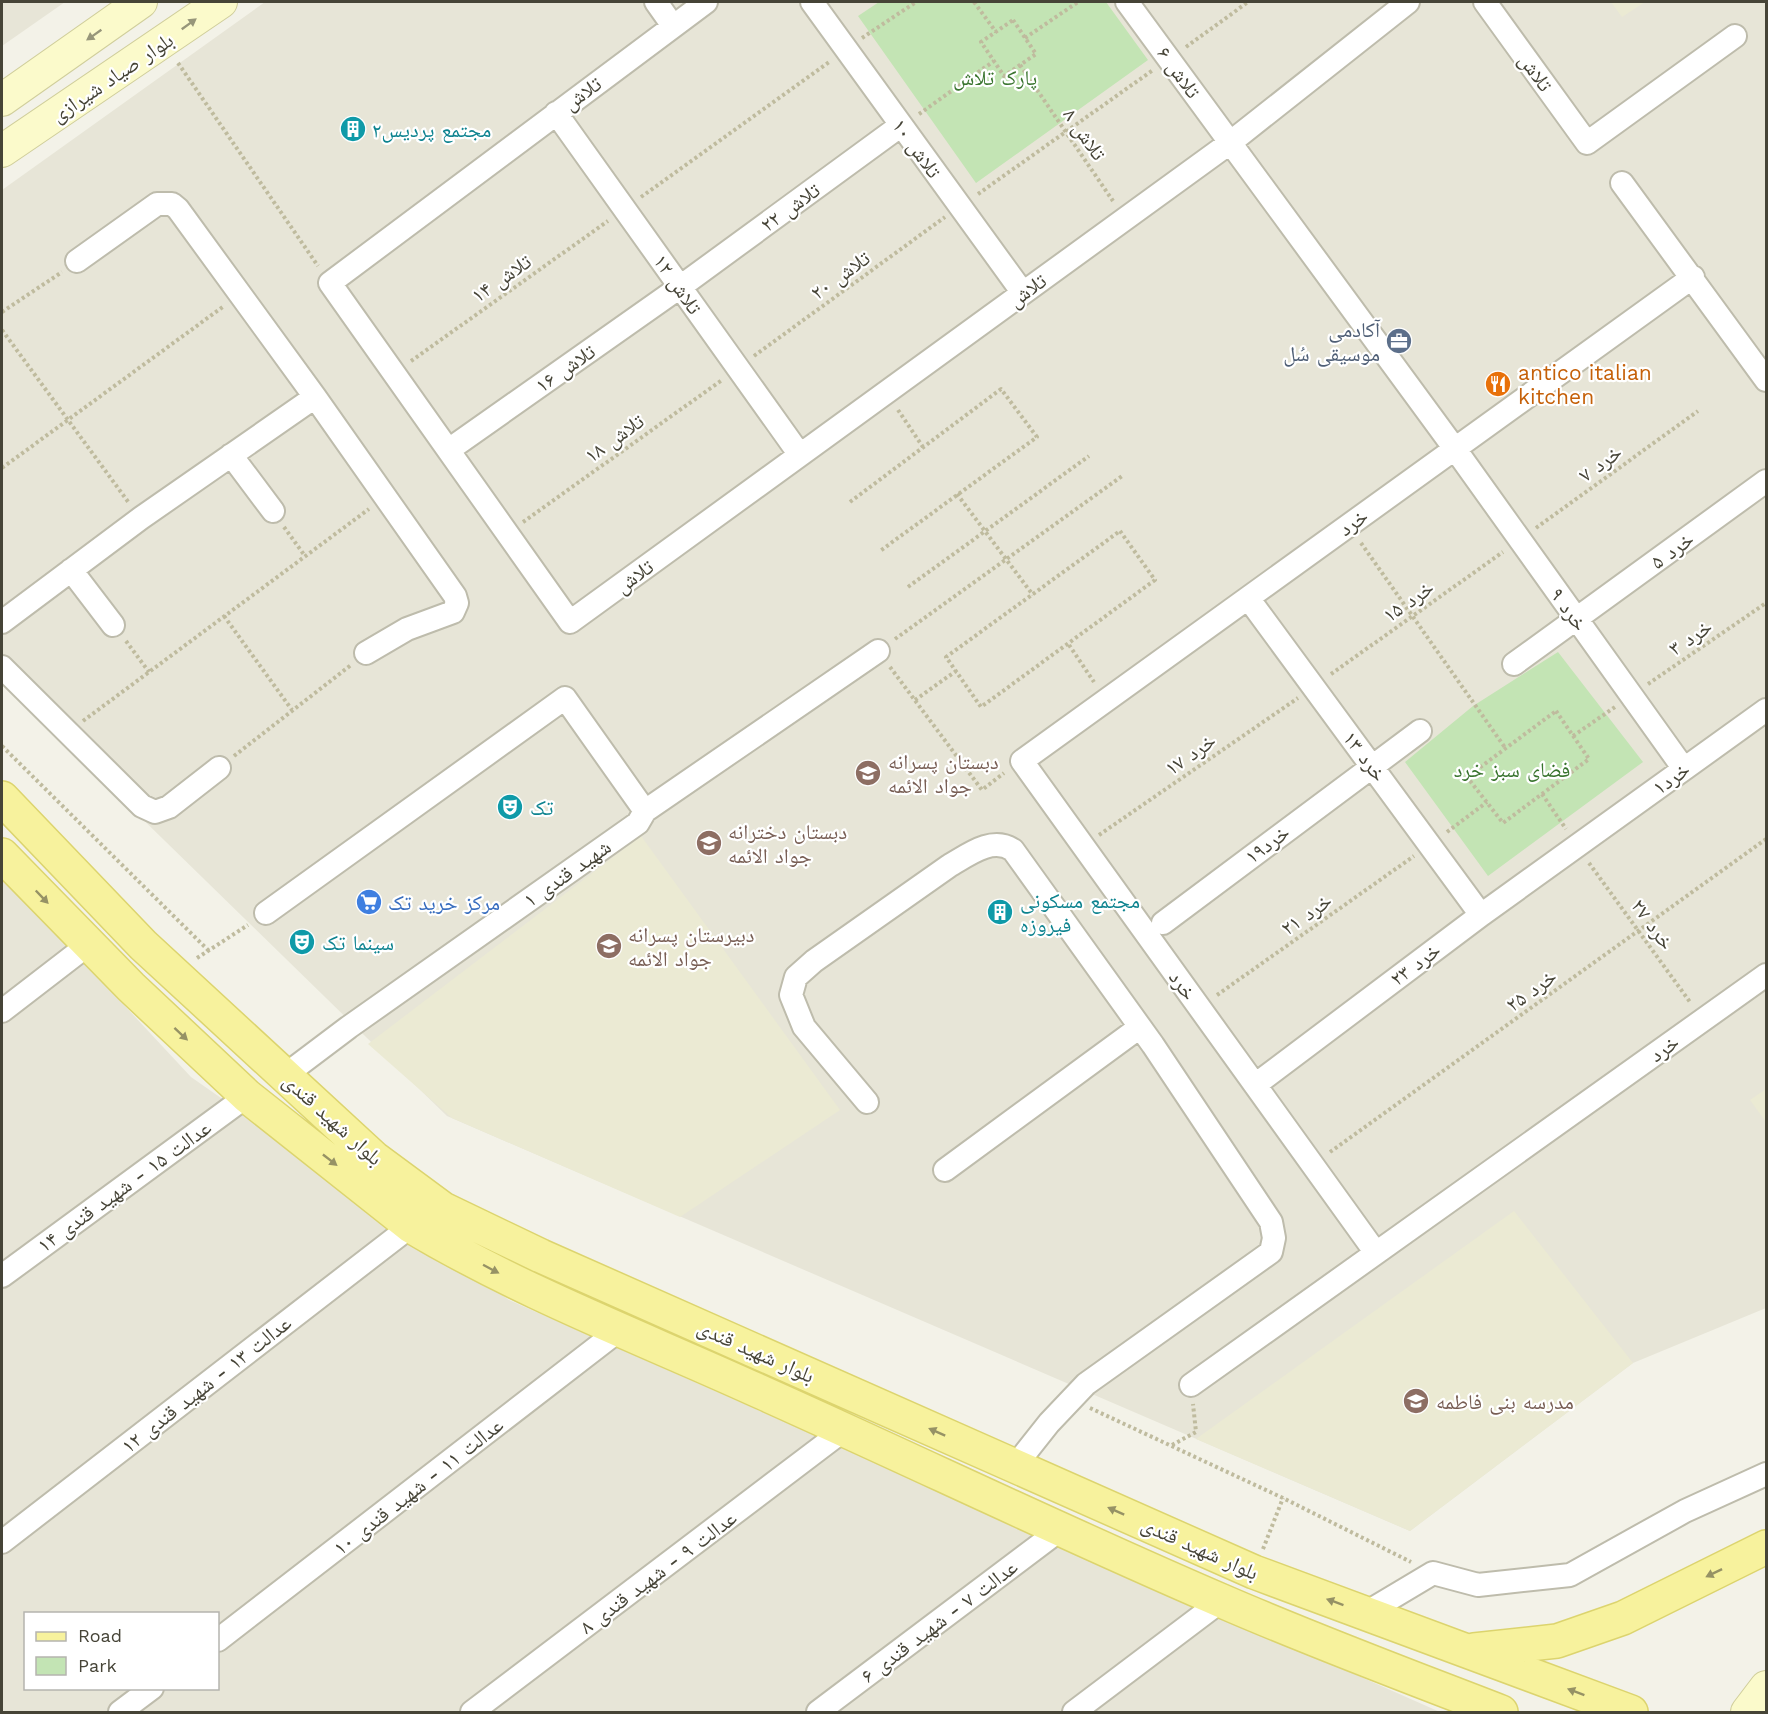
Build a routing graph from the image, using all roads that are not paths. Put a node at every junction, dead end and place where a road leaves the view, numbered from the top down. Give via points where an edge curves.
1 (141, 2) edge
2 (221, 2) edge
3 (656, 2) edge
4 (706, 2) edge
5 (812, 2) edge
6 (1127, 2) edge
7 (1408, 2) edge
8 (1485, 2) edge
9 (673, 26) junction
10 (1735, 36) dead end
11 (2, 100) edge
12 (556, 113) junction
13 (900, 126) junction
14 (1231, 142) junction
15 (2, 151) edge
16 (1622, 183) dead end
17 (77, 261) road end
18 (1693, 277) junction
19 (680, 287) junction
20 (1023, 293) junction
21 (1767, 380) edge
22 (315, 397) junction
23 (450, 448) junction
24 (1455, 449) junction
25 (231, 455) junction
26 (800, 455) junction
27 (1767, 481) edge
28 (273, 511) road end
29 (71, 570) junction
30 (1248, 598) junction
31 (1577, 620) junction
32 (2, 622) edge
33 (113, 625) road end
34 (878, 651) road end
35 (366, 653) road end
36 (1514, 664) dead end
37 (2, 667) edge
38 (1767, 710) edge
39 (1420, 731) dead end
40 (1371, 765) junction
41 (219, 768) road end
42 (1684, 769) junction
43 (2, 798) edge
44 (645, 811) junction
45 (1578, 847) joint
46 (2, 856) edge
47 (266, 913) road end
48 (1481, 915) junction
49 (1163, 923) dead end
50 (89, 944) junction
51 (1767, 975) edge
52 (2, 1011) edge
53 (1140, 1028) junction
54 (284, 1076) junction
55 (1255, 1084) junction
56 (248, 1096) junction
57 (867, 1102) dead end
58 (945, 1170) dead end
59 (411, 1226) junction
60 (1376, 1253) junction
61 (2, 1276) edge
62 (618, 1331) junction
63 (710, 1331) junction
64 (765, 1355) junction
65 (694, 1364) junction
66 (1191, 1385) road end
67 (761, 1392) junction
68 (844, 1431) junction
69 (1015, 1466) junction
70 (1767, 1474) edge
71 (1061, 1529) junction
72 (2, 1542) edge
73 (1767, 1547) edge
74 (1221, 1601) junction
75 (1366, 1613) junction
76 (219, 1639) edge
77 (1468, 1650) junction
78 (1767, 1687) edge
79 (151, 1690) edge
80 (120, 1713) edge
81 (472, 1713) edge
82 (818, 1713) edge
83 (1074, 1713) edge
84 (1501, 1713) edge
85 (1631, 1713) edge
86 (1748, 1713) edge

1 -> 11 main road, بلوار صیاد شیرازی
15 -> 2 main road, بلوار صیاد شیرازی
3 - 9 street
4 - 9 street, تلاش
5 - 13 street, تلاش ۱۰
6 - 14 street, تلاش ۶
7 - 14 street, تلاش
8 - 10 street, تلاش via 1587,143
9 - 12 street, تلاش
12 - 19 street, تلاش ۱۲
12 - 23 street, تلاش via 330,283
13 - 19 street, تلاش ۲۲
13 - 20 street, تلاش ۱۰
14 - 20 street, تلاش
14 - 24 street
16 - 18 street
17 - 22 street via 164,202 177,209
18 - 21 street
18 - 24 street, خرد
19 - 23 street, تلاش ۱۶
19 - 26 street, تلاش ۱۲
20 - 26 street, تلاش
22 - 25 street
22 - 35 street via 451,587 457,603 449,614 406,629
23 - 26 street, تلاش via 570,622
24 - 30 street, خرد
24 - 31 street, خرد ۹
25 - 28 street
25 - 29 street
27 - 31 street, خرد ۵
29 - 32 street
29 - 33 street
30 - 40 street, خرد ۱۳
30 - 55 street, خرد via 1022,761
31 - 36 street, خرد ۵
31 - 42 street, خرد ۹
34 - 44 street, شهيد قندی ۱
37 - 41 street via 142,806 155,813 169,807
38 - 42 street, خرد۱
39 - 40 street, خرد۱۹
40 - 48 street, خرد ۱۳
40 - 49 street, خرد۱۹
42 - 45 street, خرد۱
43 - 54 main road, بلوار شهید قندی via 174,974
44 - 47 street via 565,698
44 - 54 street, شهيد قندی ۱ via 638,823
45 - 48 street, خرد ۲۳
46 -> 50 main road, بلوار شهید قندی
48 - 55 street, خرد ۲۳
50 - 52 street
50 -> 56 main road, بلوار شهید قندی
51 - 60 street, خرد
53 - 57 street via 1013,850 997,843 949,866 796,977 791,987 795,1011 804,1027
53 - 58 street
53 - 69 street via 1271,1222 1271,1252 1086,1384
54 - 63 main road, بلوار شهید قندی via 374,1158 443,1209
55 - 60 street, خرد
56 -> 59 main road, بلوار شهید قندی
56 - 61 street, عدالت ۱۵ - شهید قندی ۱۴
59 -> 62 main road, بلوار شهید قندی
59 - 72 street, عدالت ۱۳ - شهید قندی ۱۲
60 - 66 street
62 - 65 main road, بلوار شهید قندی
62 - 76 street, عدالت ۱۱ - شهید قندی ۱۰
63 - 64 main road, بلوار شهید قندی
63 - 65 main road via 715,1349 711,1357
64 - 67 main road via 750,1367 749,1377
69 -> 64 main road, بلوار شهید قندی
65 - 67 main road, بلوار شهید قندی
67 - 68 main road, بلوار شهید قندی
68 - 71 main road, بلوار شهید قندی
68 - 81 street, عدالت ۹ - شهید قندی ۸
75 -> 69 main road, بلوار شهید قندی via 1254,1572
70 - 75 street via 1685,1511 1570,1575 1478,1585 1433,1573
71 - 74 main road, بلوار شهید قندی
71 - 82 street, عدالت ۷ - شهید قندی ۶
73 -> 77 main road via 1623,1618 1590,1630 1557,1641
74 - 83 street
74 - 84 main road, بلوار شهید قندی
75 - 77 main road, بلوار شهید قندی
85 -> 77 main road, بلوار شهید قندی
78 - 86 main road
79 - 80 street

